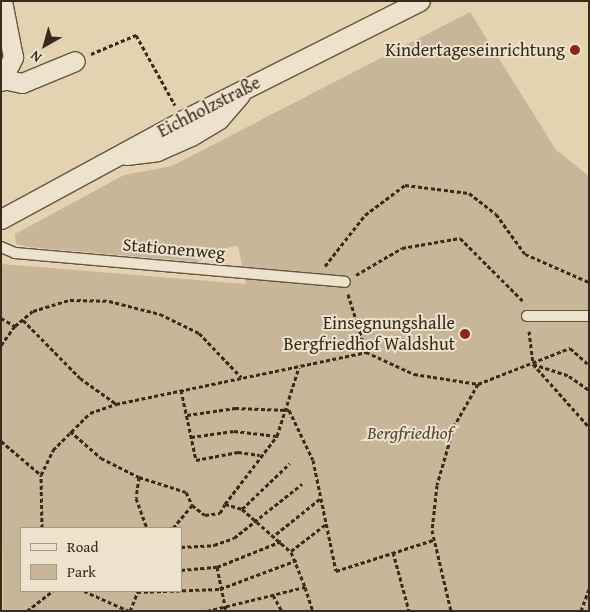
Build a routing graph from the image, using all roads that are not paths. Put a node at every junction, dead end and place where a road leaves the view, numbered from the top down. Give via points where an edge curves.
1 (2, 1) edge
2 (420, 1) edge
3 (75, 61) road end
4 (2, 80) edge
5 (247, 87) junction
6 (115, 156) junction
7 (1, 219) edge
8 (1, 247) edge
9 (345, 282) road end
10 (527, 316) road end
11 (589, 316) edge

1 - 4 street via 13,58
2 - 5 street, Eichholzstraße
3 - 4 street via 22,83
5 - 6 street, Eichholzstraße
5 - 6 street via 219,119 191,136 157,151
6 - 7 street, Eichholzstraße
8 - 9 lane, Stationenweg via 15,252
10 - 11 lane

